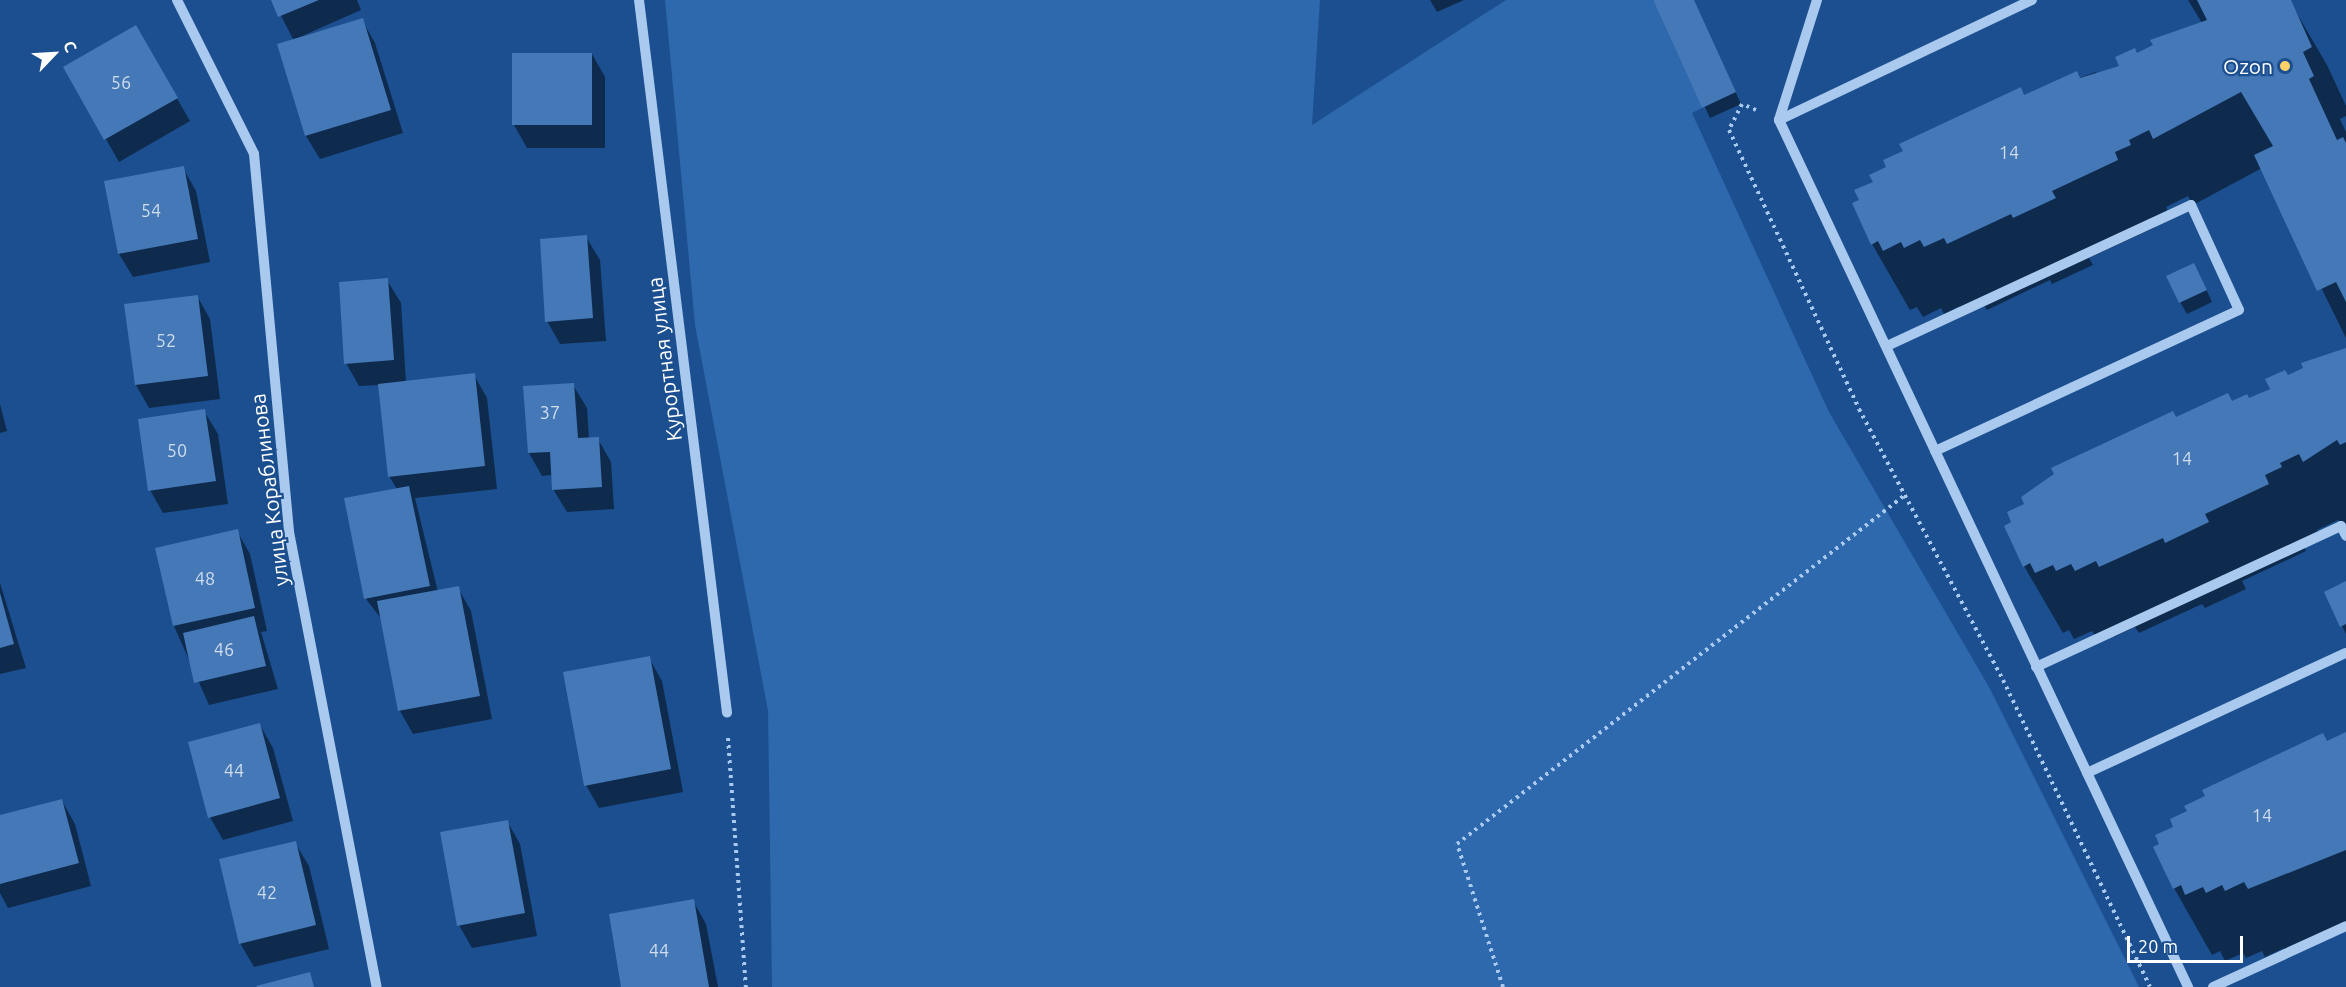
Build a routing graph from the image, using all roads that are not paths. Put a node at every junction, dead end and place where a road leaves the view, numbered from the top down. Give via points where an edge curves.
1 (177, 0) edge
2 (639, 0) edge
3 (1817, 0) edge
4 (2032, 0) edge
5 (1779, 120) junction
6 (1887, 346) junction
7 (1935, 451) junction
8 (2346, 536) edge
9 (2346, 653) edge
10 (2037, 667) junction
11 (727, 713) road end
12 (2087, 773) junction
13 (2346, 926) edge
14 (377, 987) edge
15 (2188, 987) edge
16 (2213, 987) edge

1 - 14 street, улица Кораблинова via 254,154 289,532
2 - 11 street, Курортная улица
3 - 5 street
4 - 5 street
5 - 6 street
6 - 7 street
6 - 7 street via 2191,205 2239,310
7 - 10 street
8 - 10 street via 2341,526
9 - 12 street
10 - 12 street
12 - 15 street
13 - 16 street

